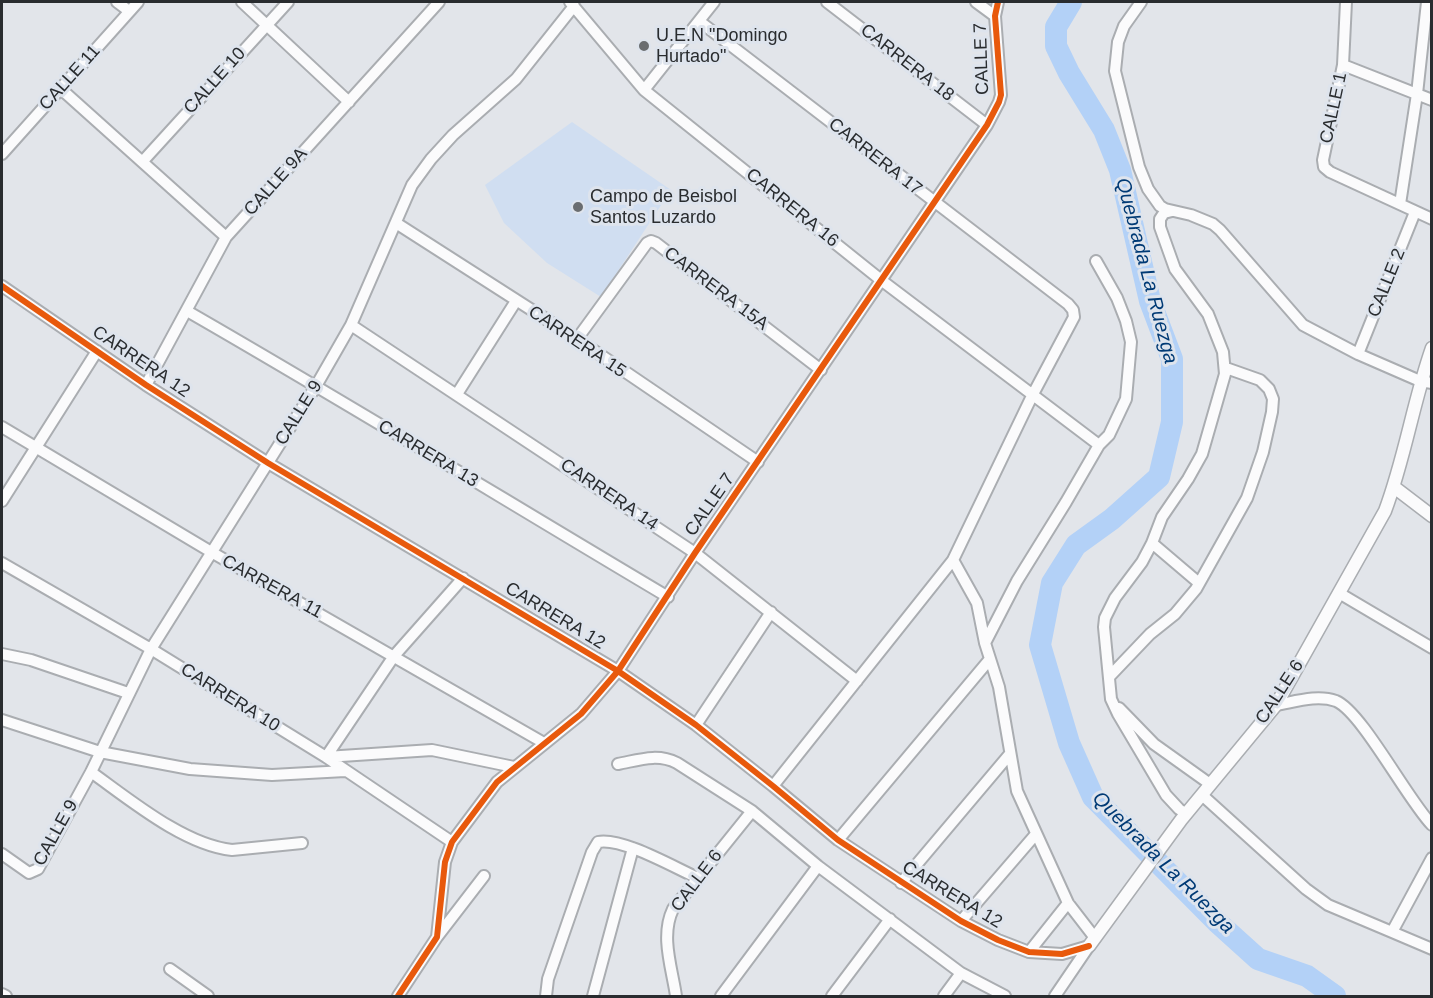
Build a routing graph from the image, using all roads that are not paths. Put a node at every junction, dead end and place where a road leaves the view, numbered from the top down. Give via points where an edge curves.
1 (117, 2) edge
2 (138, 2) edge
3 (242, 2) edge
4 (288, 2) edge
5 (439, 2) edge
6 (714, 2) edge
7 (827, 2) edge
8 (976, 2) edge
9 (998, 2) edge
10 (1141, 2) edge
11 (1346, 2) edge
12 (1427, 2) edge
13 (572, 4) edge
14 (129, 11) junction
15 (995, 16) junction
16 (699, 21) junction
17 (267, 25) junction
18 (1343, 65) junction
19 (61, 89) junction
20 (644, 90) junction
21 (1418, 94) junction
22 (1431, 100) edge
23 (349, 102) junction
24 (987, 125) junction
25 (2, 154) edge
26 (143, 161) junction
27 (934, 203) junction
28 (1400, 204) junction
29 (1172, 211) junction
30 (1415, 212) junction
31 (1431, 219) edge
32 (396, 223) junction
33 (226, 237) junction
34 (1096, 261) dead end
35 (881, 280) junction
36 (2, 286) edge
37 (516, 302) junction
38 (187, 311) junction
39 (351, 325) junction
40 (577, 339) junction
41 (1431, 348) edge
42 (97, 351) junction
43 (1358, 354) junction
44 (1226, 368) junction
45 (821, 370) junction
46 (1426, 382) edge
47 (146, 385) junction
48 (316, 386) junction
49 (457, 394) junction
50 (1032, 396) junction
51 (2, 427) edge
52 (1099, 445) junction
53 (35, 448) junction
54 (758, 462) junction
55 (268, 463) junction
56 (1394, 487) junction
57 (2, 501) edge
58 (1431, 516) edge
59 (1152, 543) junction
60 (213, 553) junction
61 (695, 553) junction
62 (953, 560) junction
63 (2, 562) edge
64 (463, 578) junction
65 (1200, 583) junction
66 (1339, 592) junction
67 (668, 597) junction
68 (771, 612) junction
69 (985, 643) junction
70 (1431, 648) edge
71 (151, 650) junction
72 (2, 654) edge
73 (394, 656) junction
74 (990, 659) junction
75 (618, 671) junction
76 (1109, 677) junction
77 (857, 681) junction
78 (128, 693) junction
79 (1111, 699) junction
80 (1276, 705) junction
81 (2, 720) edge
82 (696, 725) junction
83 (544, 743) junction
84 (100, 752) junction
85 (1009, 755) junction
86 (326, 757) junction
87 (618, 764) dead end
88 (514, 767) junction
89 (345, 771) junction
90 (91, 772) junction
91 (1210, 784) junction
92 (773, 786) junction
93 (1202, 795) junction
94 (752, 811) junction
95 (1184, 817) junction
96 (1431, 825) edge
97 (1035, 834) junction
98 (838, 840) junction
99 (452, 842) junction
100 (302, 843) dead end
101 (633, 848) junction
102 (2, 855) edge
103 (1431, 858) edge
104 (818, 866) junction
105 (484, 876) dead end
106 (698, 878) junction
107 (901, 883) junction
108 (1068, 903) junction
109 (890, 919) junction
110 (961, 921) junction
111 (1392, 932) junction
112 (437, 937) junction
113 (1092, 942) junction
114 (1431, 949) edge
115 (1029, 952) junction
116 (170, 969) dead end
117 (962, 973) junction
118 (2, 994) edge
119 (6, 996) edge
120 (208, 996) edge
121 (398, 996) edge
122 (546, 996) edge
123 (593, 996) edge
124 (676, 996) edge
125 (721, 996) edge
126 (832, 996) edge
127 (944, 996) edge
128 (1005, 996) edge
129 (1055, 996) edge

1 - 14 street
2 - 14 street, CALLE 11
3 - 17 street
4 - 17 street, CALLE 10
5 - 23 street, CALLE 9A
6 - 16 street
7 - 24 street, CARRERA 18
8 - 15 street
9 - 15 street, CALLE 7
10 - 29 street via 1124,26 1115,71 1139,167 1153,198
11 - 18 street, CALLE 1
12 - 21 street
13 - 20 street, CARRERA 16
13 - 32 street, CALLE 9 via 516,79 431,159 412,185
14 - 19 street, CALLE 11
15 - 24 street, CALLE 7 via 1001,95
16 - 20 street
16 - 27 street, CARRERA 17
17 - 23 street
17 - 26 street, CALLE 10
18 - 21 street
18 - 28 street, CALLE 1 via 1324,167
19 - 25 street, CALLE 11
19 - 26 street
20 - 35 street, CARRERA 16
21 - 22 street
21 - 28 street
23 - 33 street, CALLE 9A
24 - 27 street, CALLE 7
26 - 33 street
27 - 35 street, CALLE 7
27 - 50 street, CARRERA 17 via 1073,309 1074,317
28 - 30 street, CALLE 1
29 - 43 street via 1213,224 1303,325
29 - 44 street via 1160,219 1162,234 1177,273 1208,314
30 - 31 street, CALLE 1
30 - 43 street, CALLE 2
32 - 37 street, CARRERA 15
32 - 39 street, CALLE 9
33 - 38 street, CALLE 9A
34 - 52 street via 1117,298 1131,342 1126,399
35 - 45 street, CALLE 7
35 - 50 street, CARRERA 16
36 - 42 street, CARRERA 12
37 - 40 street, CARRERA 15
37 - 49 street
38 - 47 street, CALLE 9A
38 - 48 street, CARRERA 13
39 - 48 street, CALLE 9
39 - 49 street, CARRERA 14
40 - 45 street, CARRERA 15A via 651,241
40 - 54 street, CARRERA 15
41 - 46 street, CALLE 6
42 - 47 street, CARRERA 12
42 - 53 street
43 - 46 street
44 - 59 street via 1202,454 1162,517
44 - 65 street via 1260,380 1273,399 1272,412 1247,498
45 - 54 street, CALLE 7
46 - 56 street, CALLE 6
47 - 55 street, CARRERA 12
48 - 55 street, CALLE 9
48 - 67 street, CARRERA 13
49 - 61 street, CARRERA 14
50 - 52 street, CARRERA 16
50 - 62 street
51 - 53 street, CARRERA 11
52 - 69 street via 1017,581
53 - 57 street
53 - 60 street, CARRERA 11
54 - 61 street, CALLE 7
55 - 60 street, CALLE 9
55 - 64 street, CARRERA 12
56 - 58 street
56 - 66 street, CALLE 6 via 1385,511
59 - 65 street
59 - 76 street via 1105,618
60 - 71 street, CALLE 9
60 - 73 street, CARRERA 11
61 - 67 street, CALLE 7
61 - 68 street, CARRERA 14
62 - 69 street via 977,603
62 - 77 street
63 - 71 street, CARRERA 10
64 - 73 street
64 - 75 street, CARRERA 12
65 - 76 street via 1175,614
66 - 70 street
66 - 80 street, CALLE 6
67 - 75 street, CALLE 7
68 - 77 street, CARRERA 14
68 - 82 street
69 - 74 street
71 - 78 street, CALLE 9
71 - 86 street, CARRERA 10
72 - 78 street
73 - 83 street, CARRERA 11
73 - 86 street
74 - 85 street via 1007,724
74 - 98 street
75 - 82 street, CARRERA 12
75 - 83 street, CALLE 7 via 581,714
76 - 79 street
77 - 92 street
78 - 84 street, CALLE 9
79 - 91 street via 1154,744
79 - 95 street via 1166,795
80 - 91 street, CALLE 6
80 - 96 street via 1317,698 1336,701 1371,739
81 - 84 street
82 - 92 street, CARRERA 12
83 - 88 street, CALLE 7
84 - 89 street via 219,773
84 - 90 street, CALLE 9
85 - 97 street via 1017,790
85 - 107 street
86 - 88 street via 432,750
86 - 89 street, CARRERA 10
87 - 94 street via 656,756 667,758
88 - 99 street, CALLE 7 via 497,782
89 - 99 street, CARRERA 10
90 - 100 street via 153,816 222,849
90 - 102 street, CALLE 9 via 38,869 29,873
91 - 93 street, CALLE 6
92 - 98 street, CARRERA 12
93 - 95 street, CALLE 6
93 - 111 street via 1328,905
94 - 104 street
94 - 106 street, CALLE 6
95 - 113 street, CALLE 6
97 - 108 street
97 - 110 street
98 - 107 street, CARRERA 12
99 - 112 street, CALLE 7 via 445,862
101 - 106 street
101 - 122 street via 604,840 594,846 548,979
101 - 123 street
103 - 111 street
104 - 109 street
104 - 125 street
105 - 112 street
106 - 124 street, CALLE 6 via 673,909 666,929
107 - 110 street, CARRERA 12
108 - 113 street
108 - 115 street
109 - 117 street
109 - 126 street
110 - 115 street, CARRERA 12
111 - 114 street
112 - 121 street, CALLE 7
113 - 115 street, CARRERA 12 via 1062,954
113 - 129 street, CALLE 6
116 - 120 street
117 - 127 street
117 - 128 street
118 - 119 street

